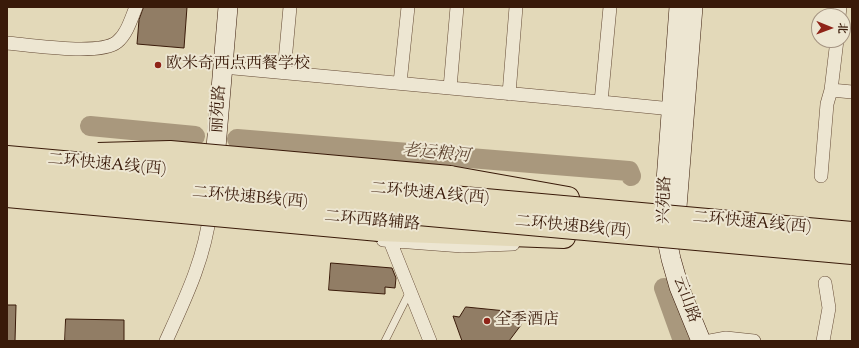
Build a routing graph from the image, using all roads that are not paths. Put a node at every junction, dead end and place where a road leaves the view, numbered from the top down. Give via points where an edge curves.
1 (136, 7) edge
2 (228, 7) edge
3 (290, 7) edge
4 (408, 7) edge
5 (458, 7) edge
6 (516, 7) edge
7 (610, 7) edge
8 (678, 7) edge
9 (693, 7) edge
10 (7, 43) edge
11 (835, 48) edge
12 (223, 67) junction
13 (284, 72) junction
14 (400, 83) junction
15 (450, 88) junction
16 (831, 90) junction
17 (852, 92) edge
18 (509, 94) junction
19 (601, 102) junction
20 (672, 109) junction
21 (7, 156) edge
22 (821, 176) dead end
23 (7, 177) edge
24 (7, 196) edge
25 (571, 198) dead end
26 (7, 206) edge
27 (209, 218) junction
28 (852, 233) edge
29 (385, 235) junction
30 (567, 237) dead end
31 (852, 253) edge
32 (671, 259) junction
33 (825, 283) dead end
34 (410, 290) junction
35 (166, 341) edge
36 (385, 341) edge
37 (430, 341) edge
38 (700, 341) edge
39 (710, 341) edge
40 (754, 341) edge
41 (823, 341) edge

1 - 10 street via 125,32 117,42 108,47 90,50
2 - 12 main road, 丽苑路
3 - 13 street
4 - 14 street
5 - 15 street
6 - 18 street
7 - 19 street
8 - 20 main road, 兴苑路
9 - 32 main road, 兴苑路 via 678,208
11 - 16 street
12 - 13 street
12 - 27 main road, 丽苑路
13 - 14 street
14 - 15 street
15 - 18 street
16 - 17 street
16 - 22 street via 827,104
18 - 19 street
19 - 20 street
20 - 32 main road, 兴苑路 via 663,221
21 - 25 highway, bridge via 170,152 450,178
21 - 28 highway, 二环快速A线(西), bridge
23 - 31 highway, 二环快速B线(西), bridge
24 - 29 highway, bridge
26 - 27 street, 二环西路辅路
27 - 29 street, 二环西路辅路
27 - 35 street via 192,284
29 - 30 highway
29 - 34 street
32 - 38 main road, 云山路
33 - 41 street via 829,308
34 - 36 lane
34 - 37 street
39 - 40 street via 726,338

